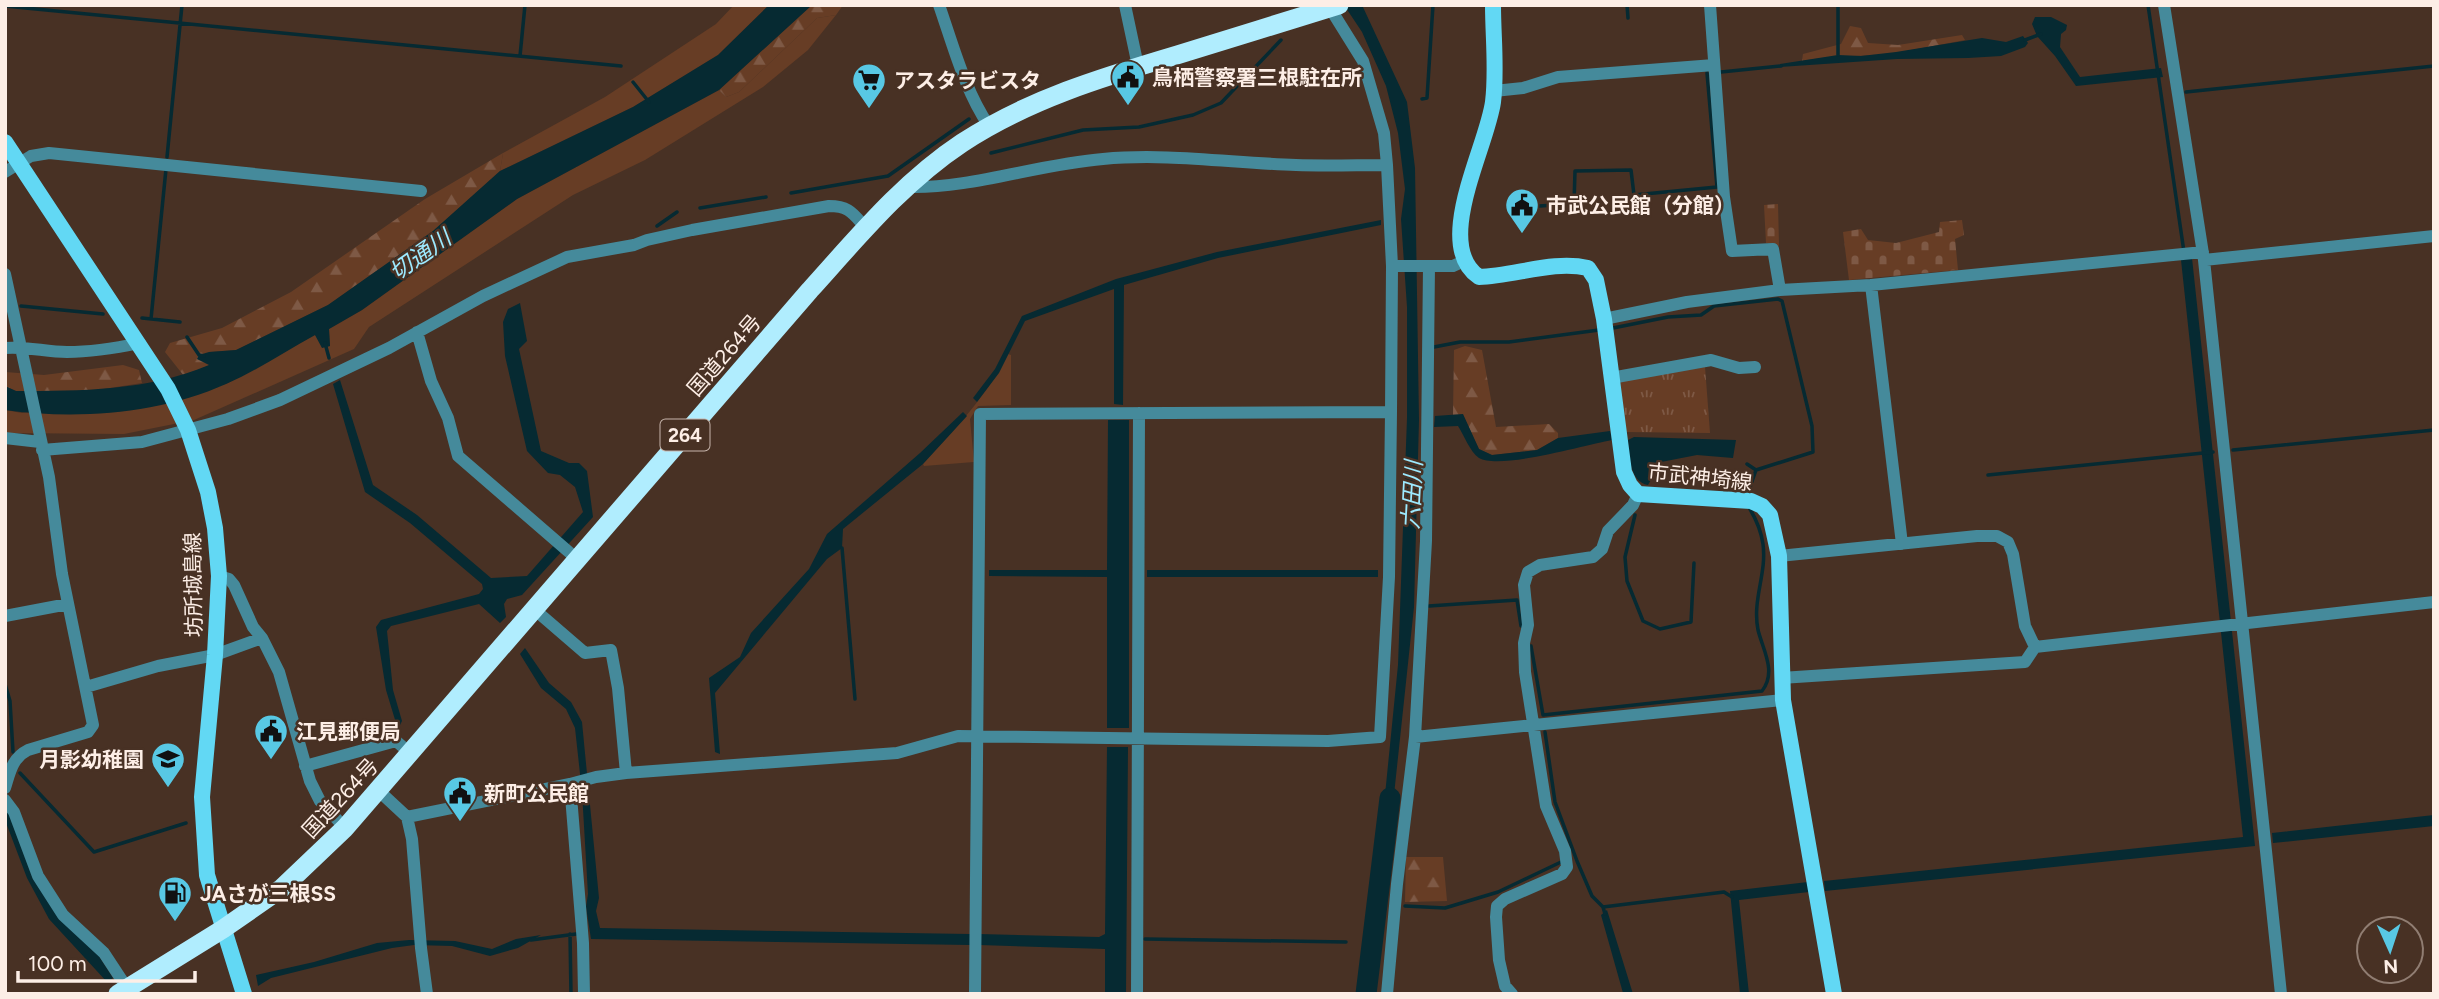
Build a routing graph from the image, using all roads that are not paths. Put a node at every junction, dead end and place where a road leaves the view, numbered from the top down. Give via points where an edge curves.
1 (939, 5) edge
2 (1125, 5) edge
3 (1493, 5) edge
4 (1710, 5) edge
5 (2164, 5) edge
6 (1335, 7) edge
7 (1714, 65) junction
8 (1138, 66) junction
9 (1494, 91) junction
10 (989, 126) junction
11 (5, 142) edge
12 (1387, 164) junction
13 (12, 167) edge
14 (907, 187) junction
15 (421, 191) dead end
16 (866, 228) junction
17 (2434, 236) edge
18 (2201, 255) junction
19 (1464, 261) junction
20 (1392, 266) junction
21 (1429, 266) junction
22 (5, 274) edge
23 (1871, 285) junction
24 (1780, 290) junction
25 (1604, 319) junction
26 (416, 332) junction
27 (139, 342) junction
28 (5, 348) edge
29 (21, 349) junction
30 (1755, 367) dead end
31 (1611, 378) junction
32 (1391, 412) junction
33 (1139, 413) junction
34 (188, 430) junction
35 (5, 438) edge
36 (41, 443) junction
37 (1638, 494) junction
38 (1902, 544) junction
39 (567, 550) junction
40 (1779, 556) junction
41 (219, 576) junction
42 (2434, 602) edge
43 (68, 604) junction
44 (534, 609) junction
45 (5, 616) edge
46 (2239, 625) junction
47 (262, 638) junction
48 (2035, 647) junction
49 (215, 655) junction
50 (1781, 678) junction
51 (86, 687) junction
52 (1783, 700) junction
53 (1532, 727) junction
54 (976, 736) junction
55 (1415, 737) junction
56 (1138, 738) junction
57 (411, 754) junction
58 (306, 766) junction
59 (626, 773) junction
60 (580, 781) junction
61 (5, 788) edge
62 (379, 791) junction
63 (5, 800) edge
64 (407, 817) junction
65 (345, 828) junction
66 (223, 929) junction
67 (123, 991) edge
68 (244, 994) edge
69 (427, 994) edge
70 (584, 994) edge
71 (975, 994) edge
72 (1137, 994) edge
73 (1387, 994) edge
74 (1512, 994) edge
75 (1834, 994) edge
76 (2281, 994) edge

1 - 10 street via 965,79
2 - 8 street
3 - 9 main road
4 - 7 street
5 - 18 street
6 - 8 highway, 国道264号 / 264
6 - 12 street via 1363,61 1384,133
7 - 9 street via 1558,77
7 - 24 street via 1732,251 1773,249
8 - 10 highway, 国道264号 / 264 via 1036,102
9 - 19 main road via 1460,232
10 - 14 highway, 国道264号 / 264
11 - 13 main road, 坊所城島線
12 - 14 street via 1104,158 936,188
12 - 20 street
13 - 15 street via 31,156 49,153
13 - 27 main road, 坊所城島線
14 - 16 highway, 国道264号 / 264
16 - 26 street via 848,209 829,206 567,257
16 - 39 highway, 国道264号 / 264
17 - 18 street
18 - 23 street
18 - 46 street
19 - 21 street
19 - 25 main road, 市武神埼線 via 1479,277 1588,268 1596,281
20 - 21 street
20 - 32 street
21 - 55 street via 1426,541
22 - 29 street
23 - 24 street
23 - 38 street
24 - 25 street
25 - 31 main road, 市武神埼線
26 - 34 street via 280,400
26 - 39 street via 458,456
27 - 29 street via 65,352
27 - 34 main road, 坊所城島線
28 - 29 street
29 - 36 street
30 - 31 street via 1739,368 1711,360
31 - 37 main road, 市武神埼線 via 1624,472
32 - 33 street
32 - 56 street via 1389,577 1380,737 1328,741
33 - 54 street via 980,414
33 - 56 street
34 - 36 street via 142,442
34 - 41 main road, 坊所城島線 via 208,492
35 - 36 street
36 - 43 street
37 - 40 main road, 市武神埼線 via 1751,501 1770,515
37 - 53 street via 1593,557 1540,565 1528,572 1524,653
38 - 40 street
38 - 48 street via 1977,536 1997,536 2008,542 2025,626
39 - 44 highway, 国道264号 / 264
40 - 50 main road, 市武神埼線
41 - 47 street via 234,584
41 - 49 main road, 坊所城島線
42 - 46 street
43 - 45 street
43 - 51 street
44 - 57 highway, 国道264号 / 264
44 - 59 street via 585,653 611,650
46 - 48 street
46 - 76 street
47 - 49 street
47 - 58 street via 279,672
48 - 50 street via 2025,662
49 - 51 street
49 - 66 main road, 坊所城島線 via 202,797 207,875
50 - 52 main road, 市武神埼線
51 - 61 street via 92,728 19,755
52 - 53 street
52 - 75 main road, 市武神埼線
53 - 55 street
53 - 74 street via 1546,806 1567,867 1562,874 1497,906 1499,960 1505,986
54 - 56 street
54 - 59 street via 866,757
54 - 71 street
55 - 73 street
56 - 72 street
57 - 58 street via 396,741
57 - 62 highway, 国道264号 / 264
58 - 65 street via 320,801
59 - 60 street
60 - 64 street
60 - 70 street
62 - 64 street
62 - 65 highway, 国道264号 / 264
63 - 67 street via 15,812 38,876 63,915 104,953
64 - 69 street
65 - 66 highway, 国道264号 / 264 via 282,888
66 - 67 highway, 国道264号 / 264
66 - 68 main road, 坊所城島線

